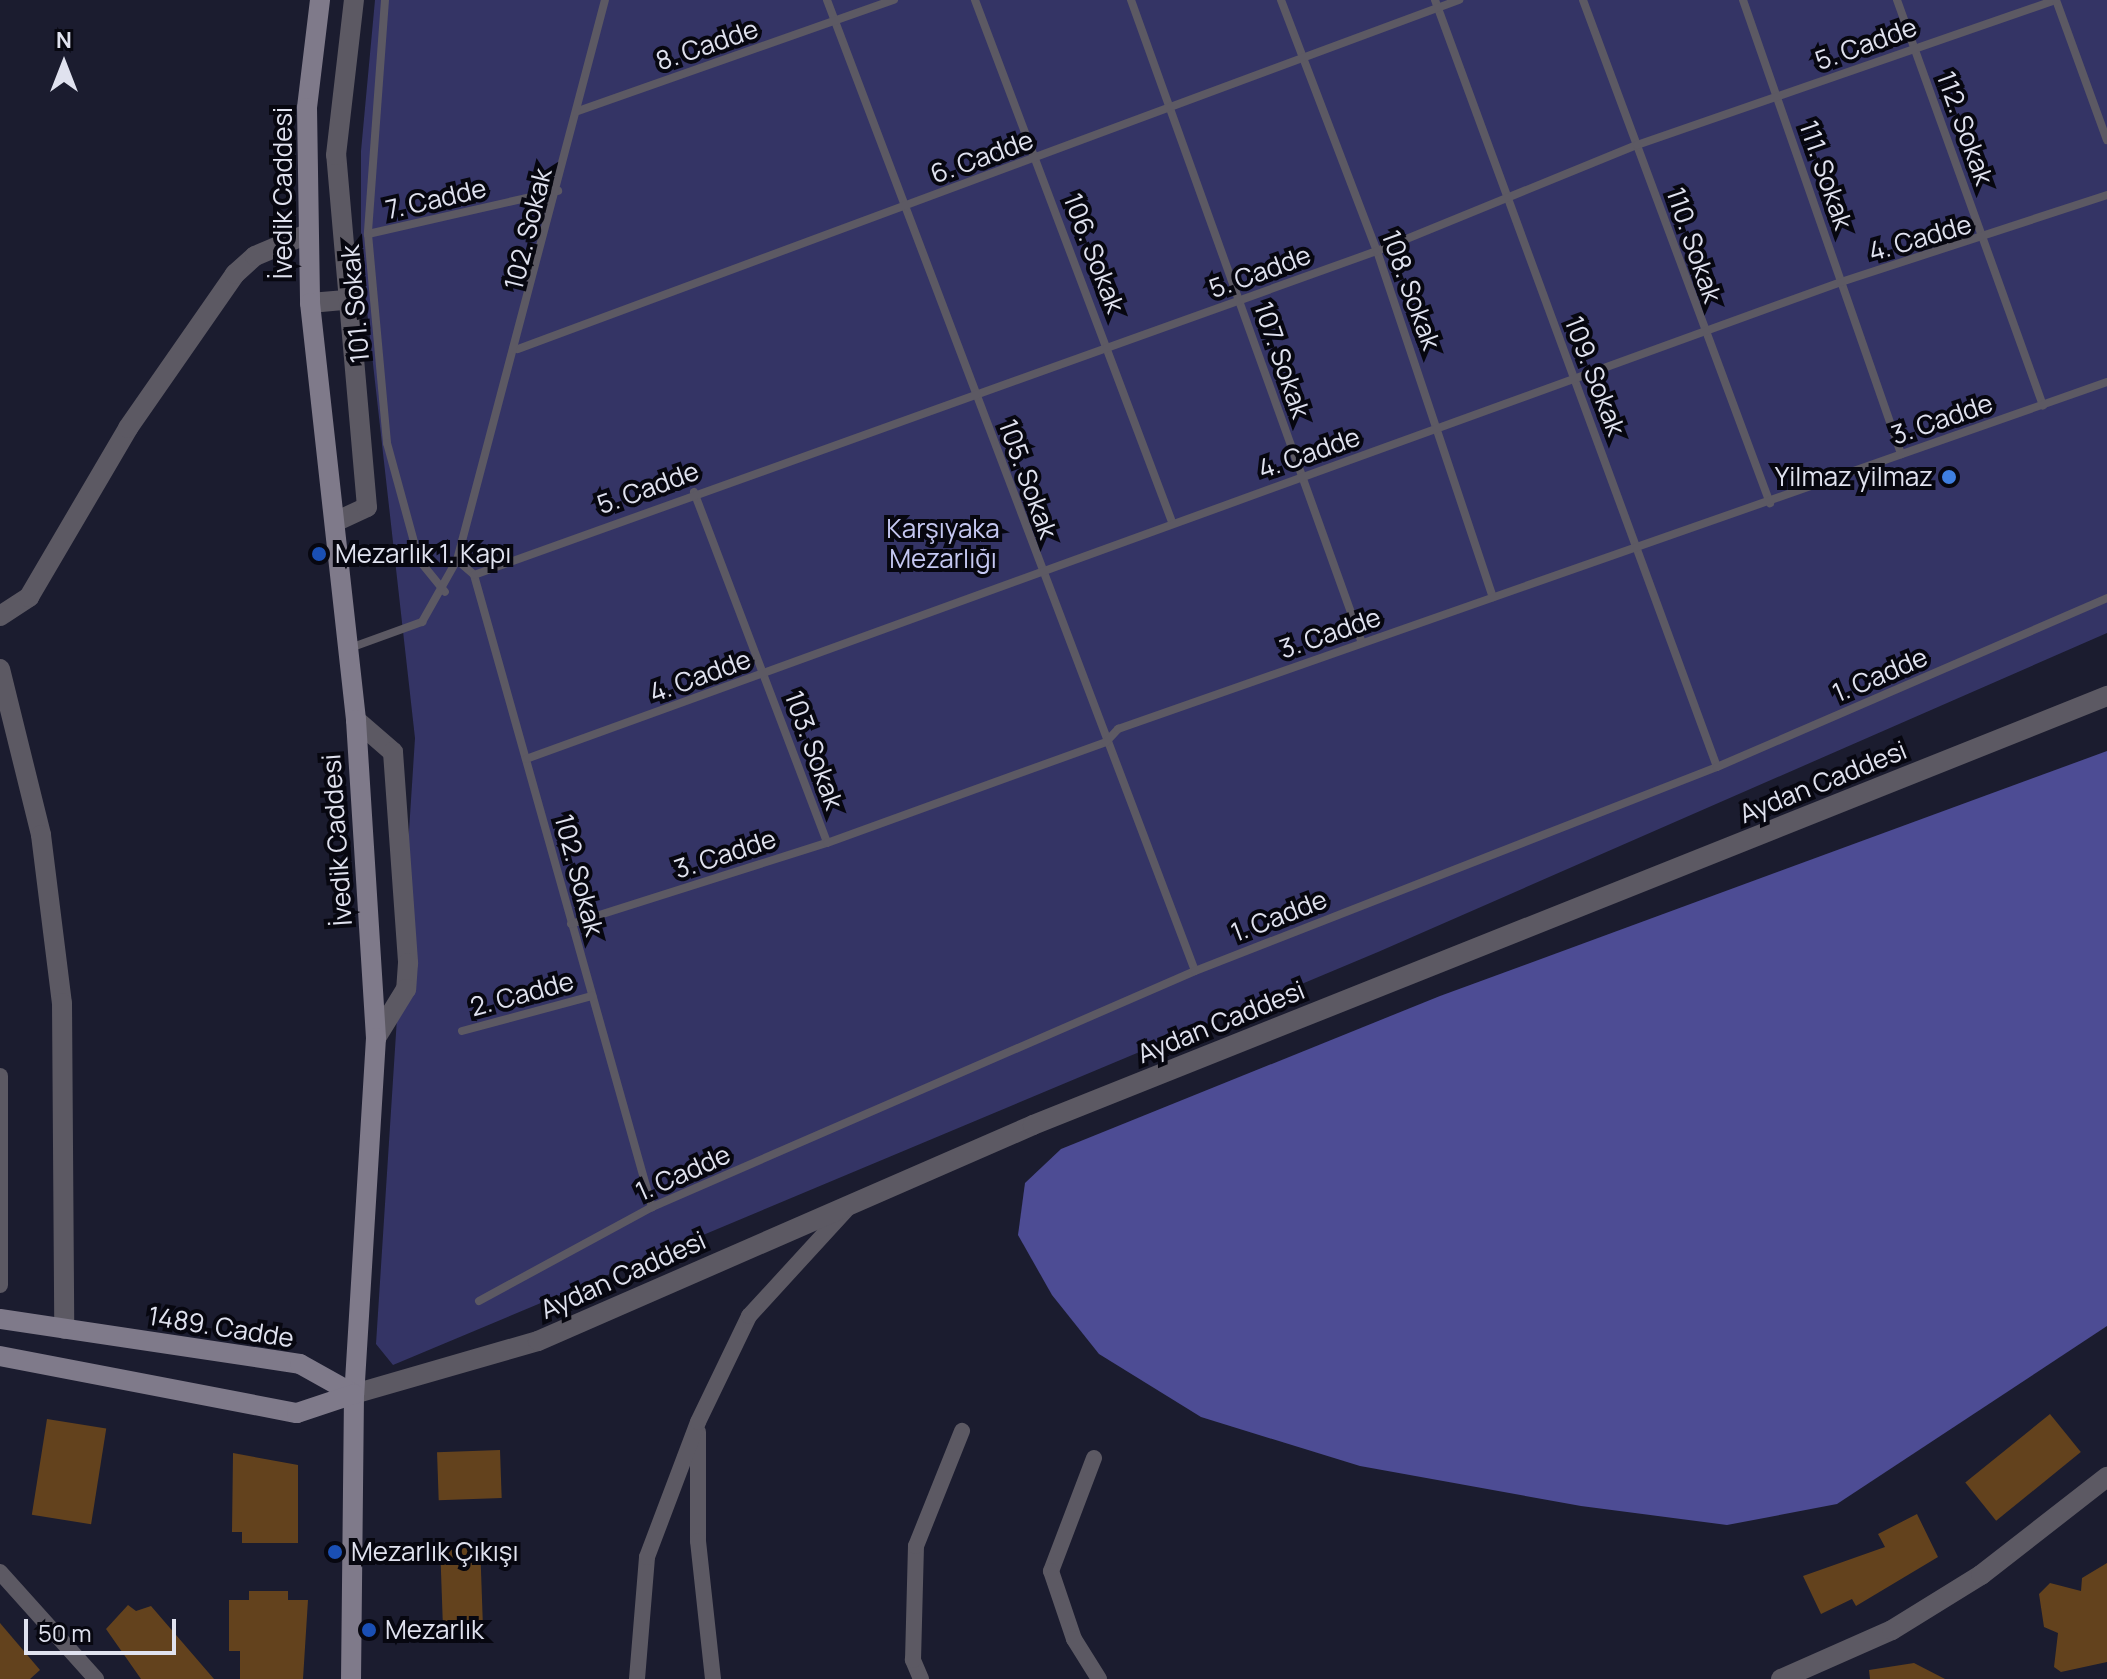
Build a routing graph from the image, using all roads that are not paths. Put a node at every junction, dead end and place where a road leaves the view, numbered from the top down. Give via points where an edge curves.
1 (320, 0) edge
2 (354, 0) edge
3 (385, 0) edge
4 (605, 0) edge
5 (827, 0) edge
6 (894, 0) edge
7 (975, 0) edge
8 (1131, 0) edge
9 (1281, 0) edge
10 (1459, 0) edge
11 (1583, 0) edge
12 (1743, 0) edge
13 (1897, 0) edge
14 (2056, 0) edge
15 (1436, 4) edge
16 (834, 21) junction
17 (1914, 47) junction
18 (1302, 57) junction
19 (1779, 97) junction
20 (1171, 106) junction
21 (578, 111) junction
22 (2107, 140) edge
23 (1637, 145) junction
24 (1037, 159) junction
25 (558, 191) junction
26 (1508, 195) junction
27 (2107, 195) edge
28 (905, 205) junction
29 (307, 234) junction
30 (368, 234) junction
31 (1985, 240) junction
32 (1377, 251) junction
33 (1841, 282) junction
34 (346, 300) junction
35 (1240, 300) junction
36 (310, 303) junction
37 (1703, 332) junction
38 (1109, 347) junction
39 (518, 349) junction
40 (1574, 382) junction
41 (2107, 382) edge
42 (976, 392) junction
43 (2043, 405) junction
44 (1440, 430) junction
45 (1901, 454) junction
46 (1300, 477) junction
47 (694, 492) junction
48 (1770, 503) junction
49 (335, 522) junction
50 (1172, 522) junction
51 (1637, 547) junction
52 (457, 560) junction
53 (1040, 572) junction
54 (474, 575) junction
55 (445, 592) junction
56 (1493, 597) junction
57 (2107, 598) edge
58 (0, 616) edge
59 (1362, 643) junction
60 (349, 649) junction
61 (764, 674) junction
62 (1, 681) edge
63 (2107, 696) edge
64 (356, 720) junction
65 (1106, 742) junction
66 (526, 759) junction
67 (1717, 767) junction
68 (827, 843) junction
69 (571, 924) junction
70 (1195, 971) junction
71 (592, 996) junction
72 (462, 1031) dead end
73 (376, 1038) junction
74 (0, 1076) edge
75 (856, 1199) junction
76 (652, 1207) junction
77 (0, 1285) edge
78 (479, 1301) dead end
79 (0, 1319) edge
80 (64, 1329) junction
81 (0, 1356) edge
82 (61, 1366) junction
83 (354, 1394) junction
84 (698, 1422) junction
85 (962, 1431) dead end
86 (1094, 1458) dead end
87 (2107, 1477) edge
88 (0, 1572) edge
89 (96, 1679) edge
90 (351, 1679) edge
91 (637, 1679) edge
92 (713, 1679) edge
93 (921, 1679) edge
94 (1099, 1679) edge
95 (1781, 1679) edge

1 - 29 main road, İvedik Caddesi via 307,108
2 - 34 street via 336,155
3 - 30 lane, 101. Sokak
4 - 21 lane, 102. Sokak
5 - 16 lane, 105. Sokak
6 - 16 lane, 8. Cadde
7 - 24 lane, 106. Sokak
8 - 20 lane, 107. Sokak
9 - 18 lane, 108. Sokak
10 - 15 lane, 6. Cadde
11 - 23 lane, 110. Sokak
12 - 19 lane, 111. Sokak
13 - 17 lane, 112. Sokak
14 - 17 lane, 5. Cadde
14 - 22 lane
15 - 18 lane, 6. Cadde
15 - 26 lane, 109. Sokak
16 - 21 lane, 8. Cadde
16 - 28 lane, 105. Sokak
17 - 19 lane, 5. Cadde
17 - 31 lane, 112. Sokak
18 - 20 lane, 6. Cadde
18 - 32 lane, 108. Sokak
19 - 23 lane, 5. Cadde
19 - 33 lane, 111. Sokak
20 - 24 lane, 6. Cadde
20 - 35 lane, 107. Sokak
21 - 25 lane, 102. Sokak
23 - 26 lane, 5. Cadde
23 - 37 lane, 110. Sokak
24 - 28 lane, 6. Cadde
24 - 38 lane, 106. Sokak
25 - 30 lane, 7. Cadde
25 - 39 lane, 102. Sokak
26 - 32 lane, 5. Cadde
26 - 40 lane, 109. Sokak
27 - 31 lane, 4. Cadde
28 - 39 lane, 6. Cadde
28 - 42 lane, 105. Sokak
29 - 36 main road, İvedik Caddesi
29 - 58 street via 255,256 235,274 128,428 29,597
30 - 55 lane, 101. Sokak via 387,443 419,560
31 - 33 lane, 4. Cadde
31 - 43 lane, 112. Sokak
32 - 35 lane, 5. Cadde
32 - 44 lane, 108. Sokak
33 - 37 lane, 4. Cadde
33 - 45 lane, 111. Sokak
34 - 36 street
34 - 49 street via 367,507
35 - 38 lane, 5. Cadde
35 - 46 lane, 107. Sokak
36 - 49 main road, İvedik Caddesi
37 - 40 lane, 4. Cadde
37 - 48 lane, 110. Sokak
38 - 42 lane, 5. Cadde
38 - 50 lane, 106. Sokak
39 - 52 lane, 102. Sokak
40 - 44 lane, 4. Cadde
40 - 51 lane, 109. Sokak
41 - 43 lane, 3. Cadde
42 - 47 lane, 5. Cadde
42 - 53 lane, 105. Sokak
43 - 45 lane, 3. Cadde
44 - 46 lane, 4. Cadde
44 - 56 lane, 108. Sokak
45 - 48 lane, 3. Cadde
46 - 50 lane, 4. Cadde
46 - 59 lane, 107. Sokak
47 - 54 lane, 5. Cadde
47 - 61 lane, 103. Sokak
48 - 51 lane, 3. Cadde
49 - 60 main road, İvedik Caddesi
50 - 53 lane, 4. Cadde
51 - 56 lane, 3. Cadde
51 - 67 lane, 109. Sokak
52 - 54 lane
52 - 55 lane, 102. Sokak
53 - 61 lane, 4. Cadde
53 - 65 lane, 105. Sokak
54 - 66 lane, 102. Sokak
55 - 60 lane, 102. Sokak via 422,622
56 - 59 lane, 3. Cadde
57 - 67 lane, 1. Cadde
59 - 65 lane, 3. Cadde via 1118,729
60 - 64 main road, İvedik Caddesi
61 - 66 lane, 4. Cadde
61 - 68 lane, 103. Sokak
62 - 80 street via 41,835 62,1003
63 - 75 street, Aydan Caddesi
64 - 73 main road, İvedik Caddesi
64 - 73 street via 393,752 408,963 406,989
65 - 68 lane, 3. Cadde
65 - 70 lane, 105. Sokak
66 - 69 lane, 102. Sokak
67 - 70 lane, 1. Cadde
68 - 69 lane, 3. Cadde
69 - 71 lane, 102. Sokak
70 - 76 lane, 1. Cadde
71 - 72 lane, 2. Cadde
71 - 76 lane, 102. Sokak
73 - 83 main road, İvedik Caddesi
74 - 77 street
75 - 83 street, Aydan Caddesi via 538,1341
75 - 84 street via 749,1316
76 - 78 lane, 1. Cadde
79 - 80 main road, 1489. Cadde
80 - 82 main road
80 - 83 main road, 1489. Cadde via 300,1364
81 - 82 main road
82 - 83 main road via 297,1413
83 - 90 main road, İvedik Caddesi
84 - 91 street via 647,1557
84 - 92 street via 698,1541
85 - 93 street via 916,1546 913,1660
86 - 94 street via 1051,1571 1074,1639
87 - 95 street via 1981,1575 1892,1630
88 - 89 street

